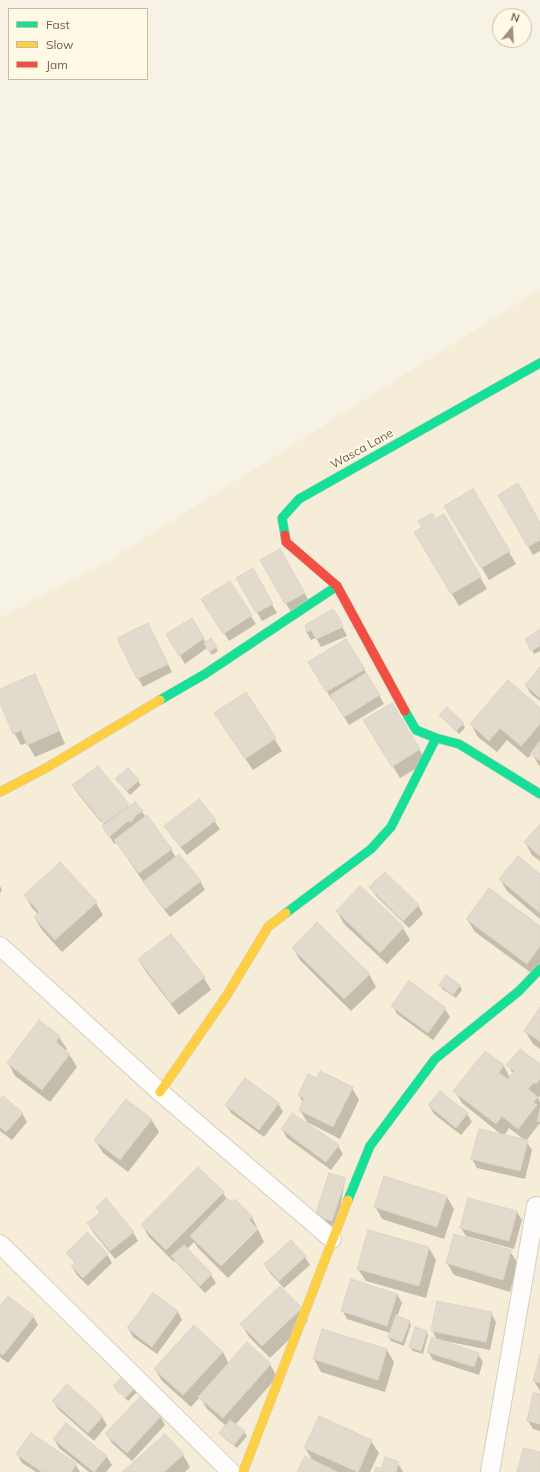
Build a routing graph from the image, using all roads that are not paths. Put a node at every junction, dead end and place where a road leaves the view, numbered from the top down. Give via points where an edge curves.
1 (540, 363) edge
2 (338, 586) junction
3 (436, 738) junction
4 (0, 792) edge
5 (540, 794) edge
6 (0, 946) edge
7 (540, 969) edge
8 (160, 1092) junction
9 (536, 1206) dead end
10 (332, 1239) junction
11 (0, 1244) edge
12 (231, 1472) edge
13 (243, 1472) edge
14 (490, 1472) edge

1 - 2 street, Wasca Lane via 299,498 282,518 286,542
2 - 3 street via 416,730
2 - 4 street via 205,674 46,768
3 - 5 street via 459,744
3 - 8 street via 391,827 371,849 268,927 227,995
6 - 8 street
7 - 10 street via 519,991 435,1059 370,1146
8 - 10 street
9 - 14 street
10 - 13 street
11 - 12 street

